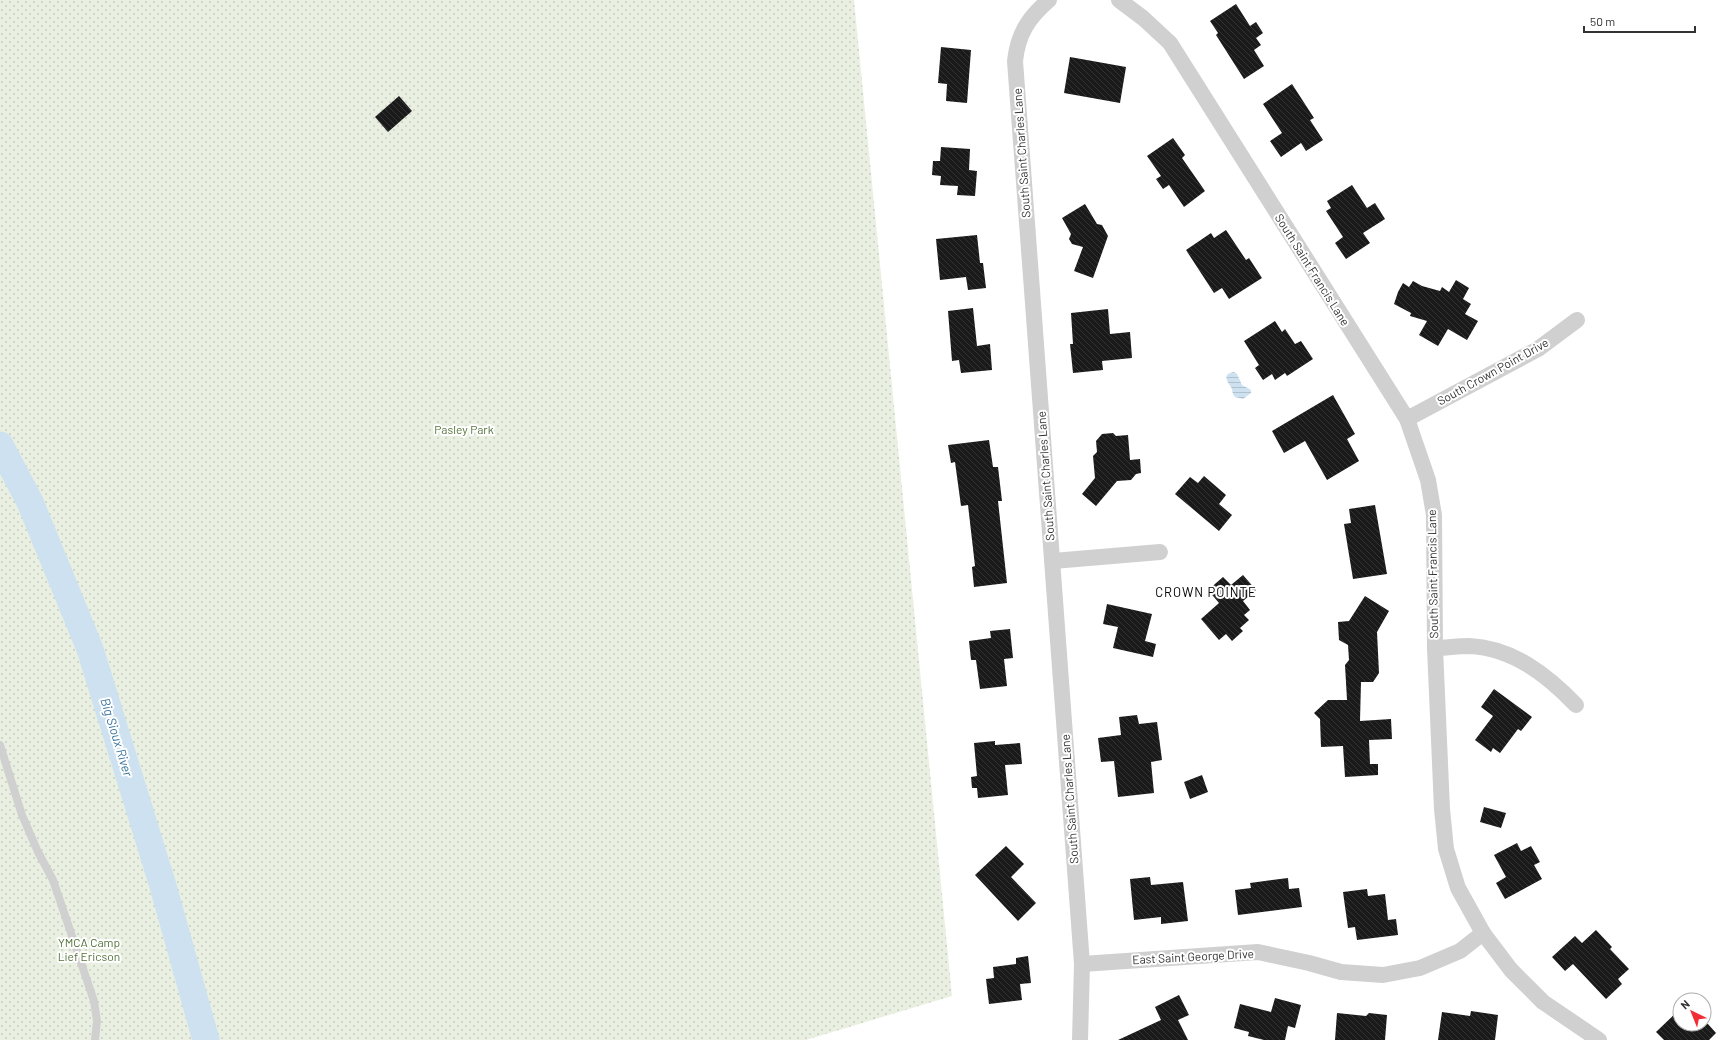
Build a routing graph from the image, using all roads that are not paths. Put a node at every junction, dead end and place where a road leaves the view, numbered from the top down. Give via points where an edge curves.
1 (1049, 0) edge
2 (1119, 0) edge
3 (1577, 320) dead end
4 (1407, 419) junction
5 (1160, 552) dead end
6 (1053, 561) junction
7 (1435, 648) junction
8 (1576, 705) dead end
9 (0, 745) edge
10 (1483, 933) junction
11 (1082, 964) junction
12 (95, 1040) edge
13 (1080, 1040) edge
14 (1599, 1040) edge

1 - 6 street, South Saint Charles Lane via 1036,11 1025,26 1016,45 1015,61
2 - 4 street, South Saint Francis Lane via 1170,43
3 - 4 street, South Crown Point Drive via 1538,349
4 - 7 street, South Saint Francis Lane via 1428,480 1434,515
5 - 6 street
6 - 11 street, South Saint Charles Lane
7 - 8 street via 1469,646 1497,650 1528,663 1555,683
7 - 10 street, South Saint Francis Lane via 1446,849 1458,888
9 - 12 lane via 22,815 53,880 94,1001 97,1021
10 - 11 street, East Saint George Drive via 1460,951 1420,968 1383,975 1341,972 1258,952
10 - 14 street, South Saint Francis Lane via 1511,970 1543,1002
11 - 13 street, South Saint Charles Lane

